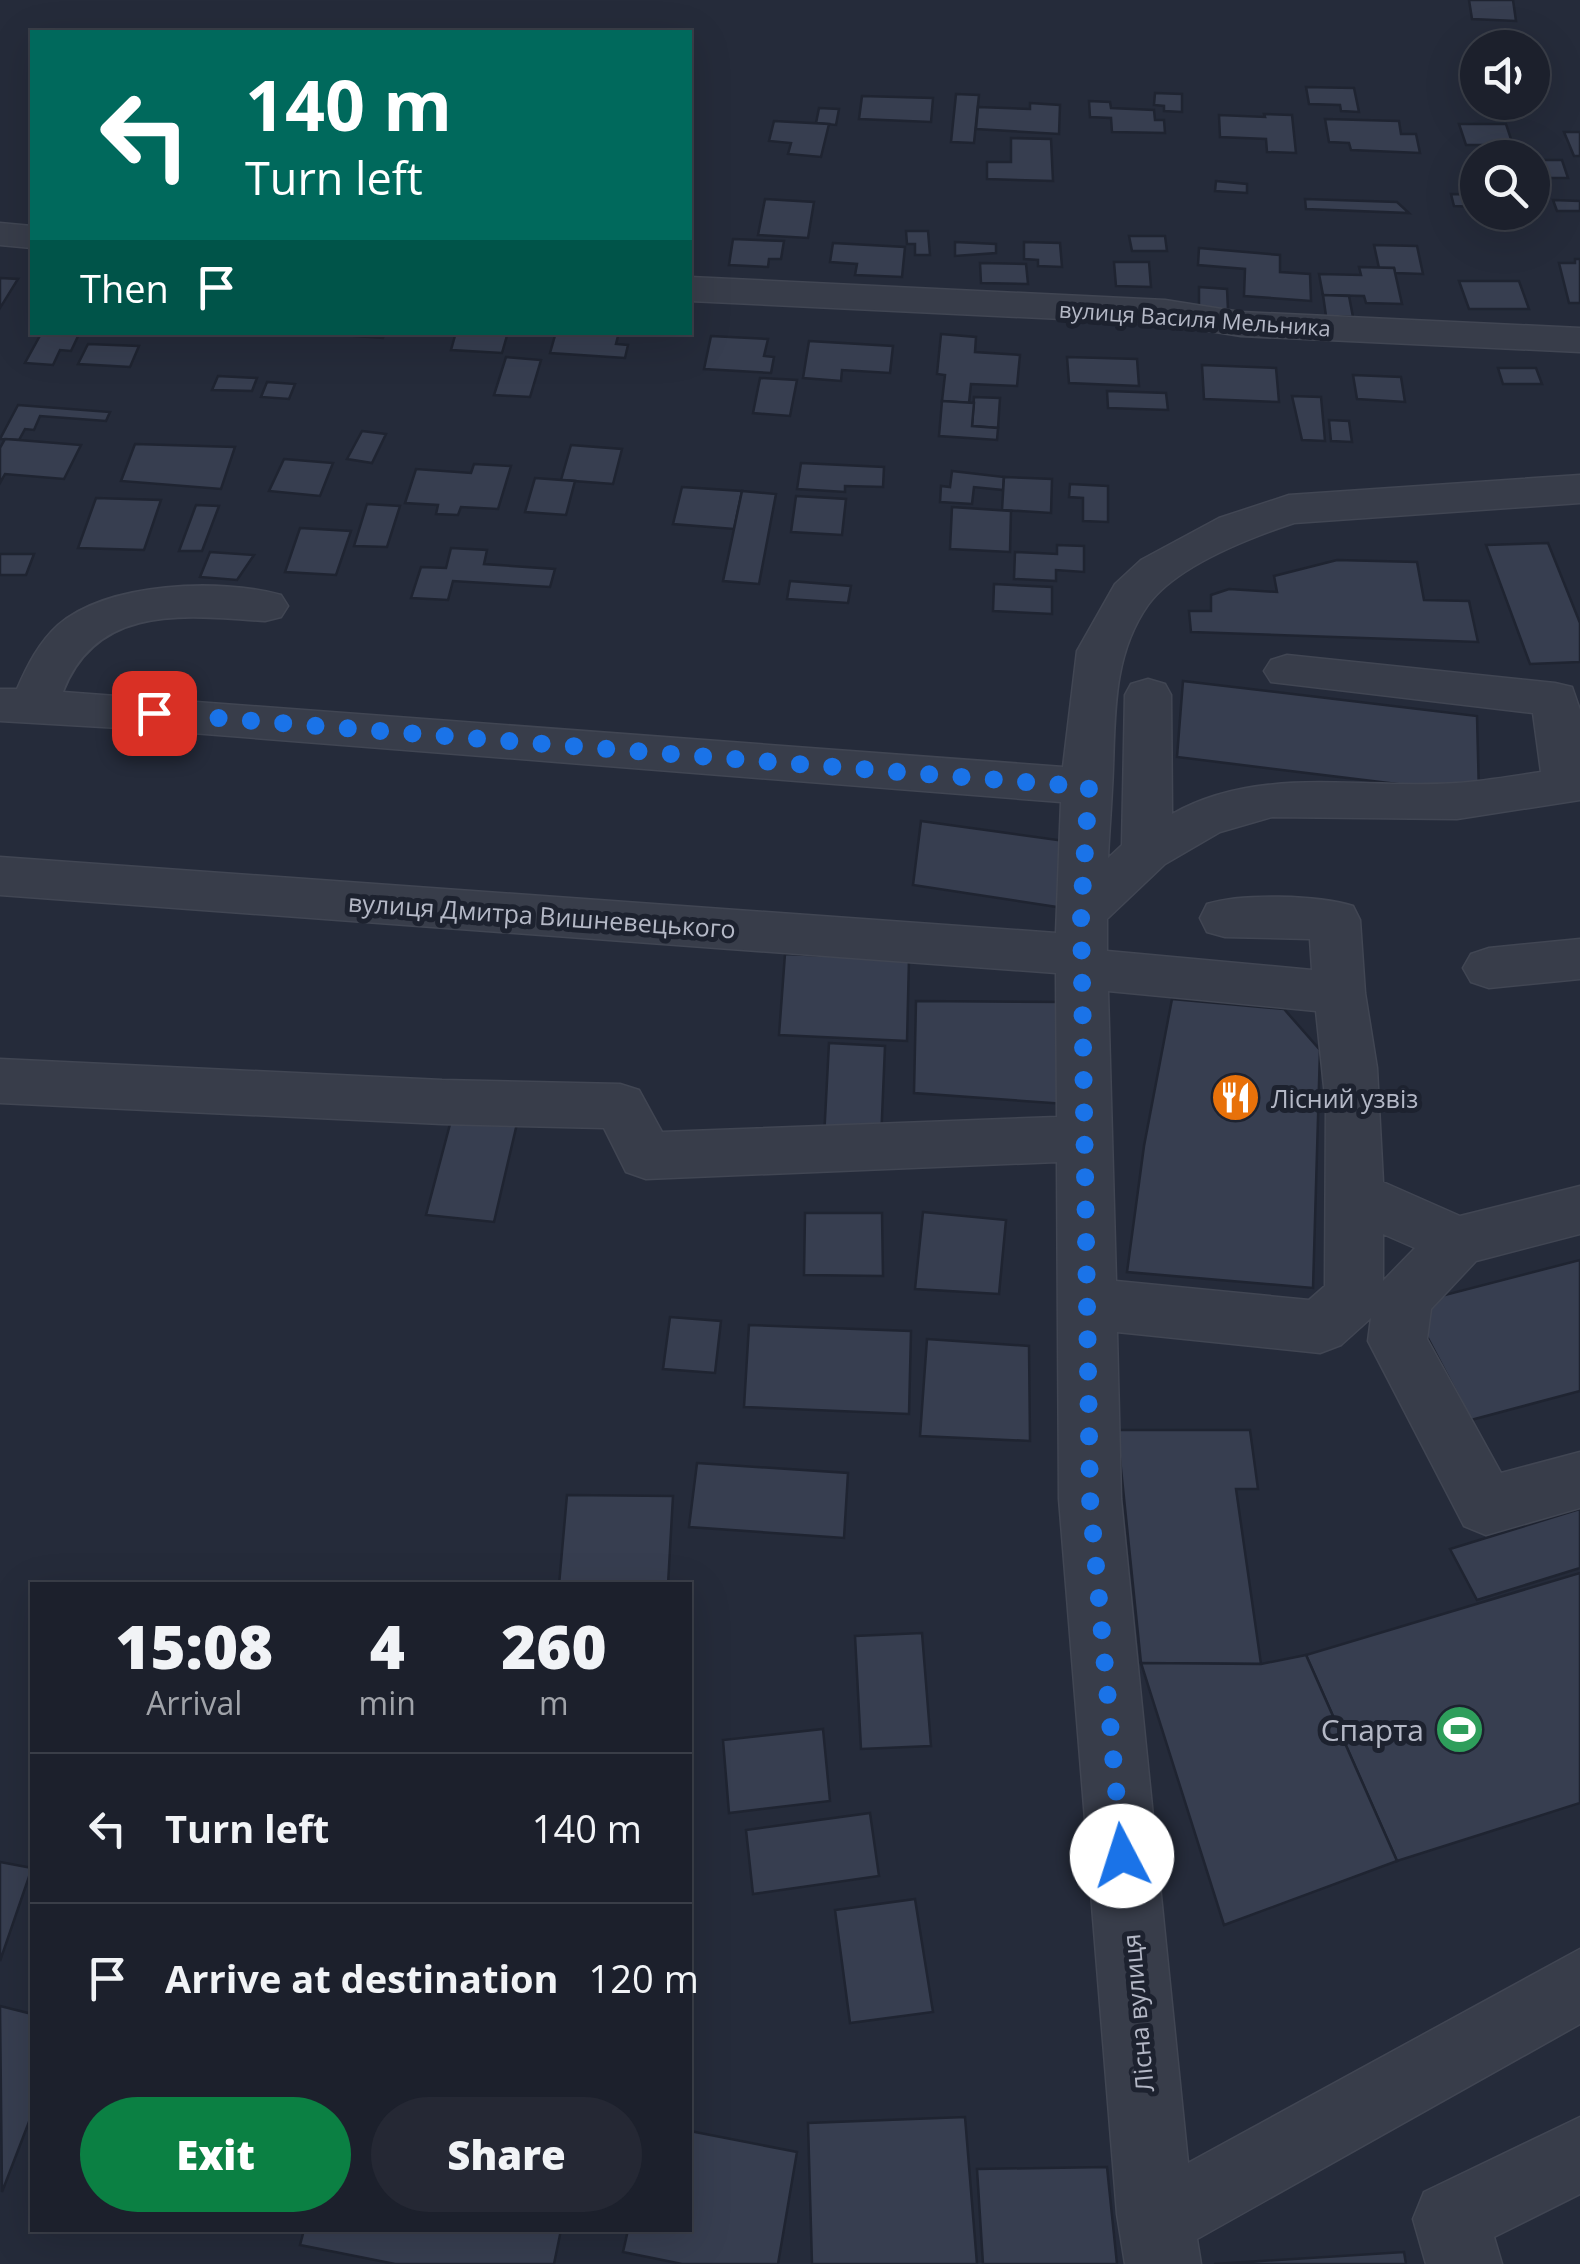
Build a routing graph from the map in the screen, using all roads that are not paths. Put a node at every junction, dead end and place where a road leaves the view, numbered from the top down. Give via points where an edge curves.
1 (0, 234) edge
2 (30, 237) edge
3 (692, 289) edge
4 (1580, 340) edge
5 (1580, 489) edge
6 (264, 606) dead end
7 (1286, 671) dead end
8 (1148, 695) dead end
9 (16, 706) edge
10 (1089, 787) junction
11 (1147, 851) junction
12 (0, 876) edge
13 (1225, 918) dead end
14 (1083, 946) junction
15 (1580, 959) edge
16 (1489, 968) dead end
17 (1339, 993) junction
18 (0, 1081) edge
19 (1087, 1138) junction
20 (1354, 1195) junction
21 (1580, 1210) edge
22 (1458, 1241) junction
23 (1088, 1304) junction
24 (1580, 1480) edge
25 (1580, 1985) edge
26 (1580, 2154) edge
27 (1159, 2239) edge
28 (1464, 2264) edge

1 - 2 street
3 - 4 street, вулиця Василя Мельника
5 - 10 street, Лісна вулиця via 1289,509 1234,528 1157,570 1131,596 1100,651 1088,730
6 - 9 street via 172,600 105,618 56,657
7 - 11 street via 1555,699 1567,786 1457,802 1272,798 1204,819
8 - 11 street
9 - 10 street
10 - 14 street, Лісна вулиця
11 - 14 street
12 - 14 street, вулиця Дмитра Вишневецького
13 - 17 street via 1336,920
14 - 17 street, вулиця Дмитра Вишневецького
14 - 19 street, Лісна вулиця
15 - 16 street
17 - 20 street via 1352,1053
18 - 19 street via 620,1106 646,1156
19 - 23 street, Лісна вулиця
20 - 22 street
20 - 23 street via 1354,1296 1320,1327
21 - 22 street
22 - 24 street via 1403,1299 1397,1342 1486,1506
23 - 27 street, Лісна вулиця via 1090,1499
25 - 27 street via 1177,2210
26 - 28 street via 1451,2218

